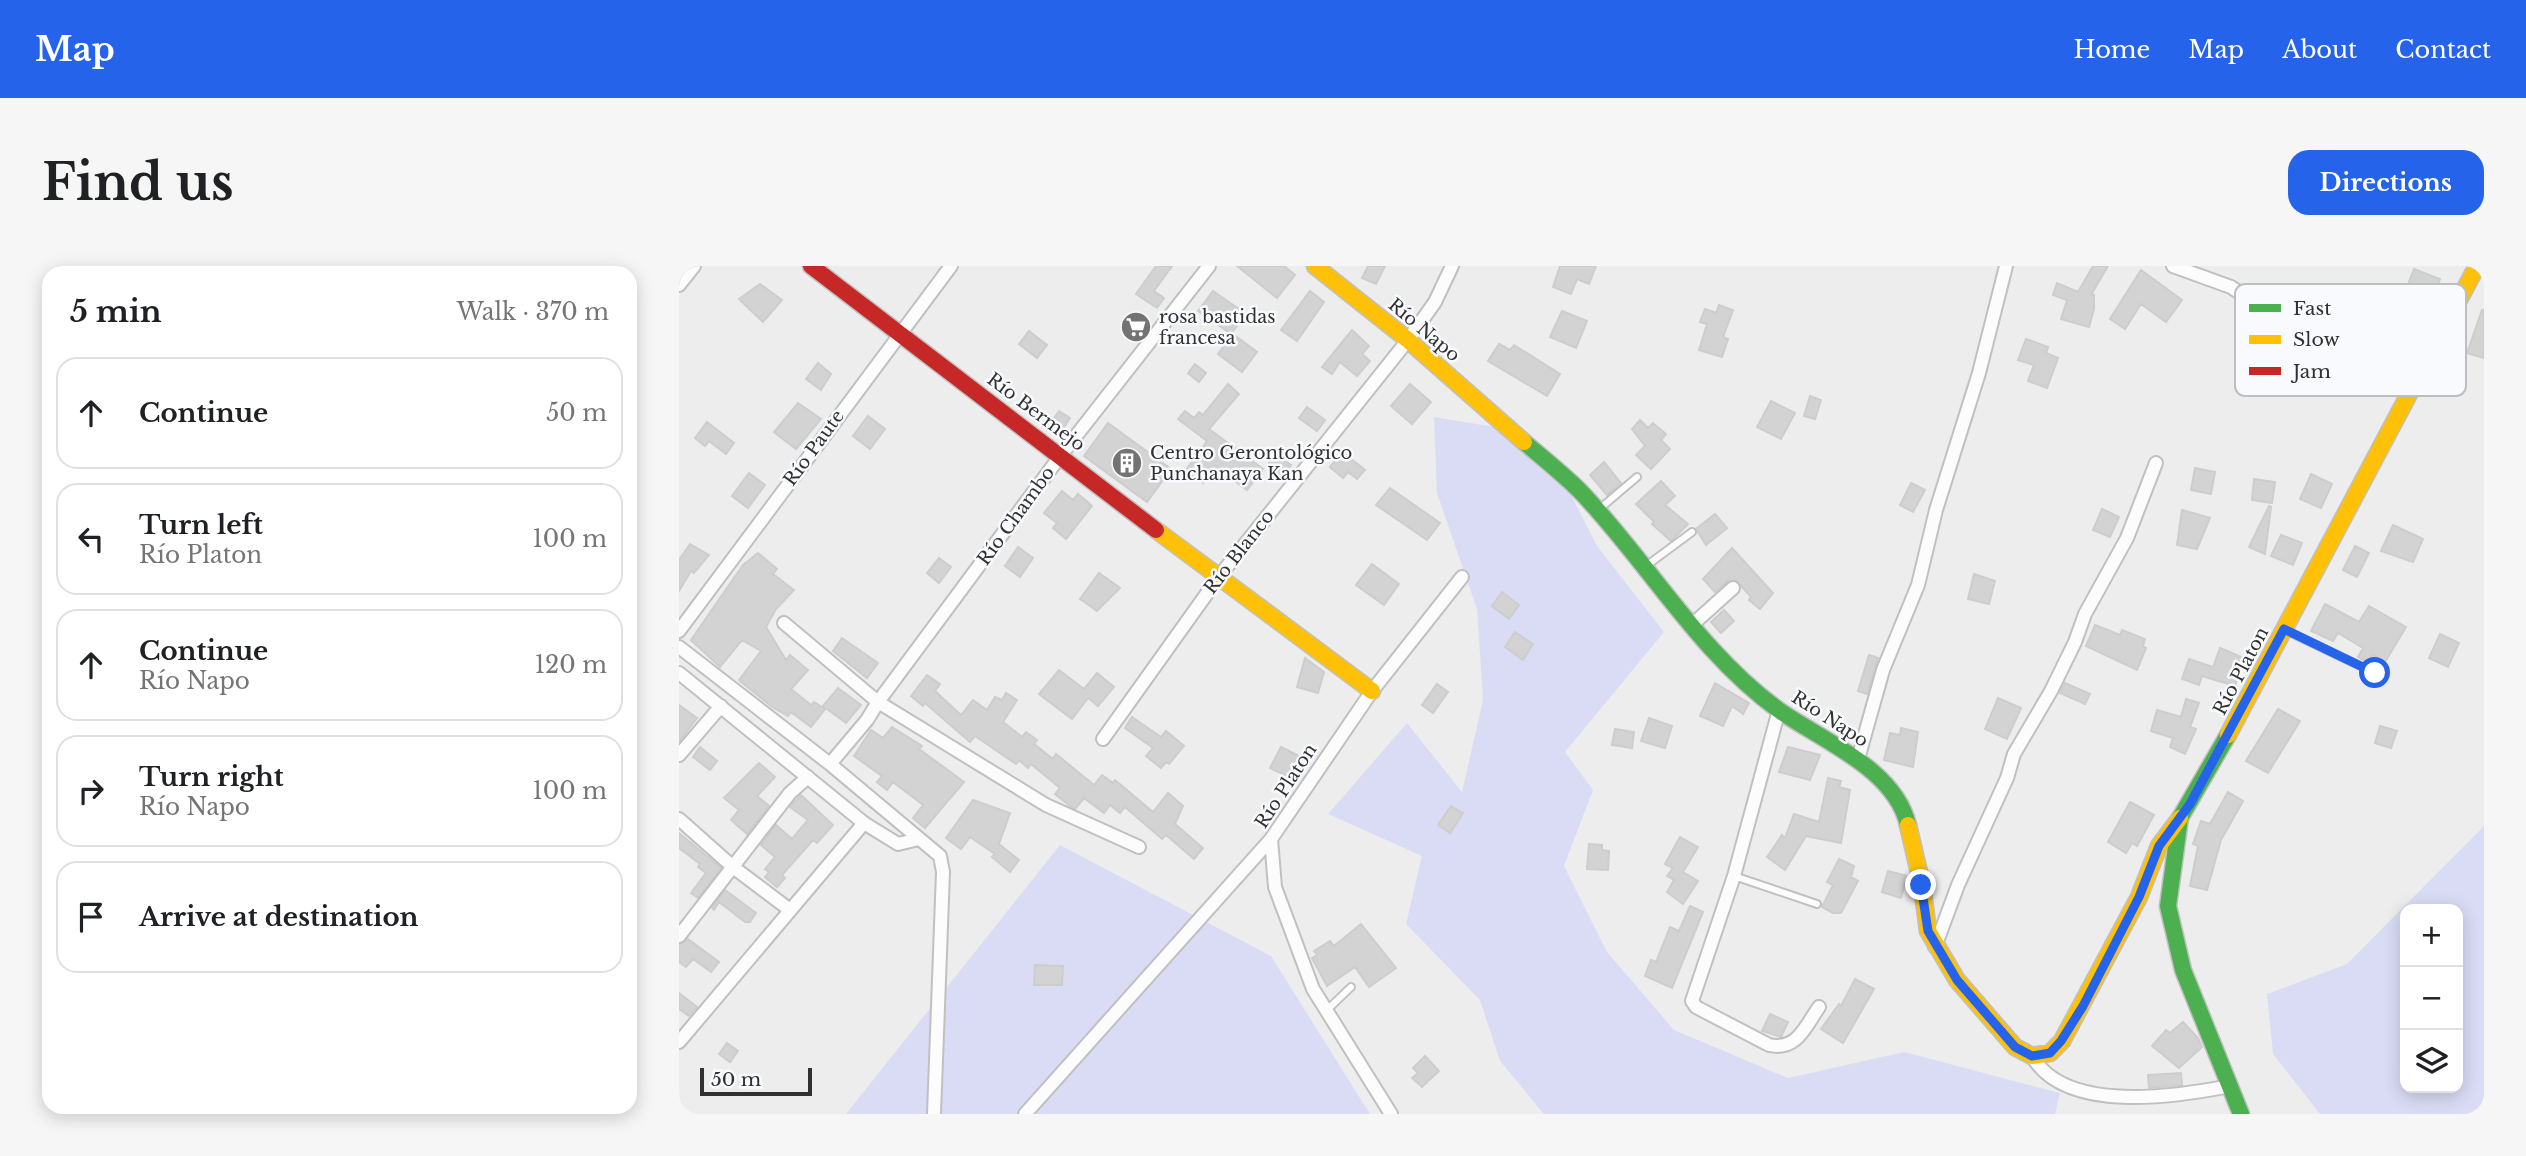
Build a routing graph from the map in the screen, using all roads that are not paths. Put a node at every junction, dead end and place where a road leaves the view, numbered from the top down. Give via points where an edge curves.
1 (694, 266) edge
2 (811, 266) edge
3 (951, 266) edge
4 (1209, 266) edge
5 (1315, 266) edge
6 (1452, 266) edge
7 (2005, 266) edge
8 (2173, 266) edge
9 (2477, 266) edge
10 (2203, 271) edge
11 (679, 285) edge
12 (2466, 287) edge
13 (2235, 290) edge
14 (899, 332) junction
15 (1408, 340) junction
16 (2408, 396) edge
17 (1061, 455) junction
18 (2156, 463) dead end
19 (1637, 477) dead end
20 (1596, 512) junction
21 (1692, 532) dead end
22 (1644, 567) junction
23 (1462, 577) dead end
24 (1218, 578) junction
25 (1733, 588) dead end
26 (784, 623) dead end
27 (1693, 624) junction
28 (2284, 629) junction
29 (679, 631) edge
30 (679, 647) edge
31 (679, 673) edge
32 (2375, 673) dead end
33 (1372, 691) junction
34 (878, 702) junction
35 (721, 706) junction
36 (1779, 710) junction
37 (1103, 739) dead end
38 (679, 755) edge
39 (1858, 759) junction
40 (830, 764) junction
41 (808, 777) junction
42 (2181, 818) junction
43 (679, 819) edge
44 (863, 823) junction
45 (919, 839) junction
46 (1271, 839) junction
47 (1139, 847) dead end
48 (733, 867) junction
49 (1734, 876) junction
50 (1817, 904) dead end
51 (790, 910) junction
52 (679, 936) edge
53 (1935, 947) junction
54 (1351, 988) dead end
55 (1819, 1006) dead end
56 (1325, 1011) junction
57 (679, 1042) edge
58 (2032, 1056) junction
59 (2230, 1086) junction
60 (934, 1114) edge
61 (1025, 1114) edge
62 (1391, 1114) edge
63 (2241, 1114) edge

1 - 11 street
2 - 14 street, Río Bermejo
3 - 14 street, Río Paute
4 - 17 street, Río Chambo
5 - 15 street, Río Napo
6 - 15 street, Río Blanco via 1435,302
7 - 39 street via 1919,584 1883,670
8 - 10 street
9 - 12 street, Río Platon
10 - 13 street
14 - 17 street, Río Bermejo
14 - 29 street, Río Paute
15 - 20 street, Río Napo via 1580,491
15 - 24 street, Río Blanco
16 - 28 street, Río Platon
17 - 24 street, Río Bermejo
17 - 34 street, Río Chambo
18 - 53 street via 2127,538 2085,614 2051,691 2014,754
19 - 20 lane
20 - 22 street, Río Napo
21 - 22 lane
22 - 27 street, Río Napo
23 - 33 street, Río Platon
24 - 33 street, Río Bermejo
24 - 37 street, Río Blanco
25 - 27 street
26 - 34 street
27 - 36 street, Río Napo
28 - 32 lane
28 - 42 street, Río Platon
30 - 40 street
31 - 35 street
33 - 46 street, Río Platon
34 - 40 street, Río Chambo
34 - 47 street via 1046,805
35 - 38 street
35 - 41 street
36 - 39 street, Río Napo
36 - 49 street
39 - 53 street, Río Napo via 1905,812
40 - 45 street
41 - 44 street
41 - 48 street via 790,793
42 - 58 street via 2159,846 2139,897 2061,1041 2050,1053
42 - 59 street, Río Platon via 2168,906 2183,970
43 - 48 street
44 - 45 street via 898,844
44 - 51 street
45 - 60 street via 940,856 943,872
46 - 56 street, Río Platon via 1275,887
46 - 61 street
48 - 51 street
48 - 52 street
49 - 50 lane
49 - 55 street via 1693,993 1696,1007 1782,1048 1800,1036
51 - 57 street
53 - 58 street, Río Napo via 2015,1047
54 - 56 lane
56 - 62 street, Río Platon
58 - 59 street via 2041,1072 2079,1091 2124,1097 2184,1096
59 - 63 street, Río Platon

